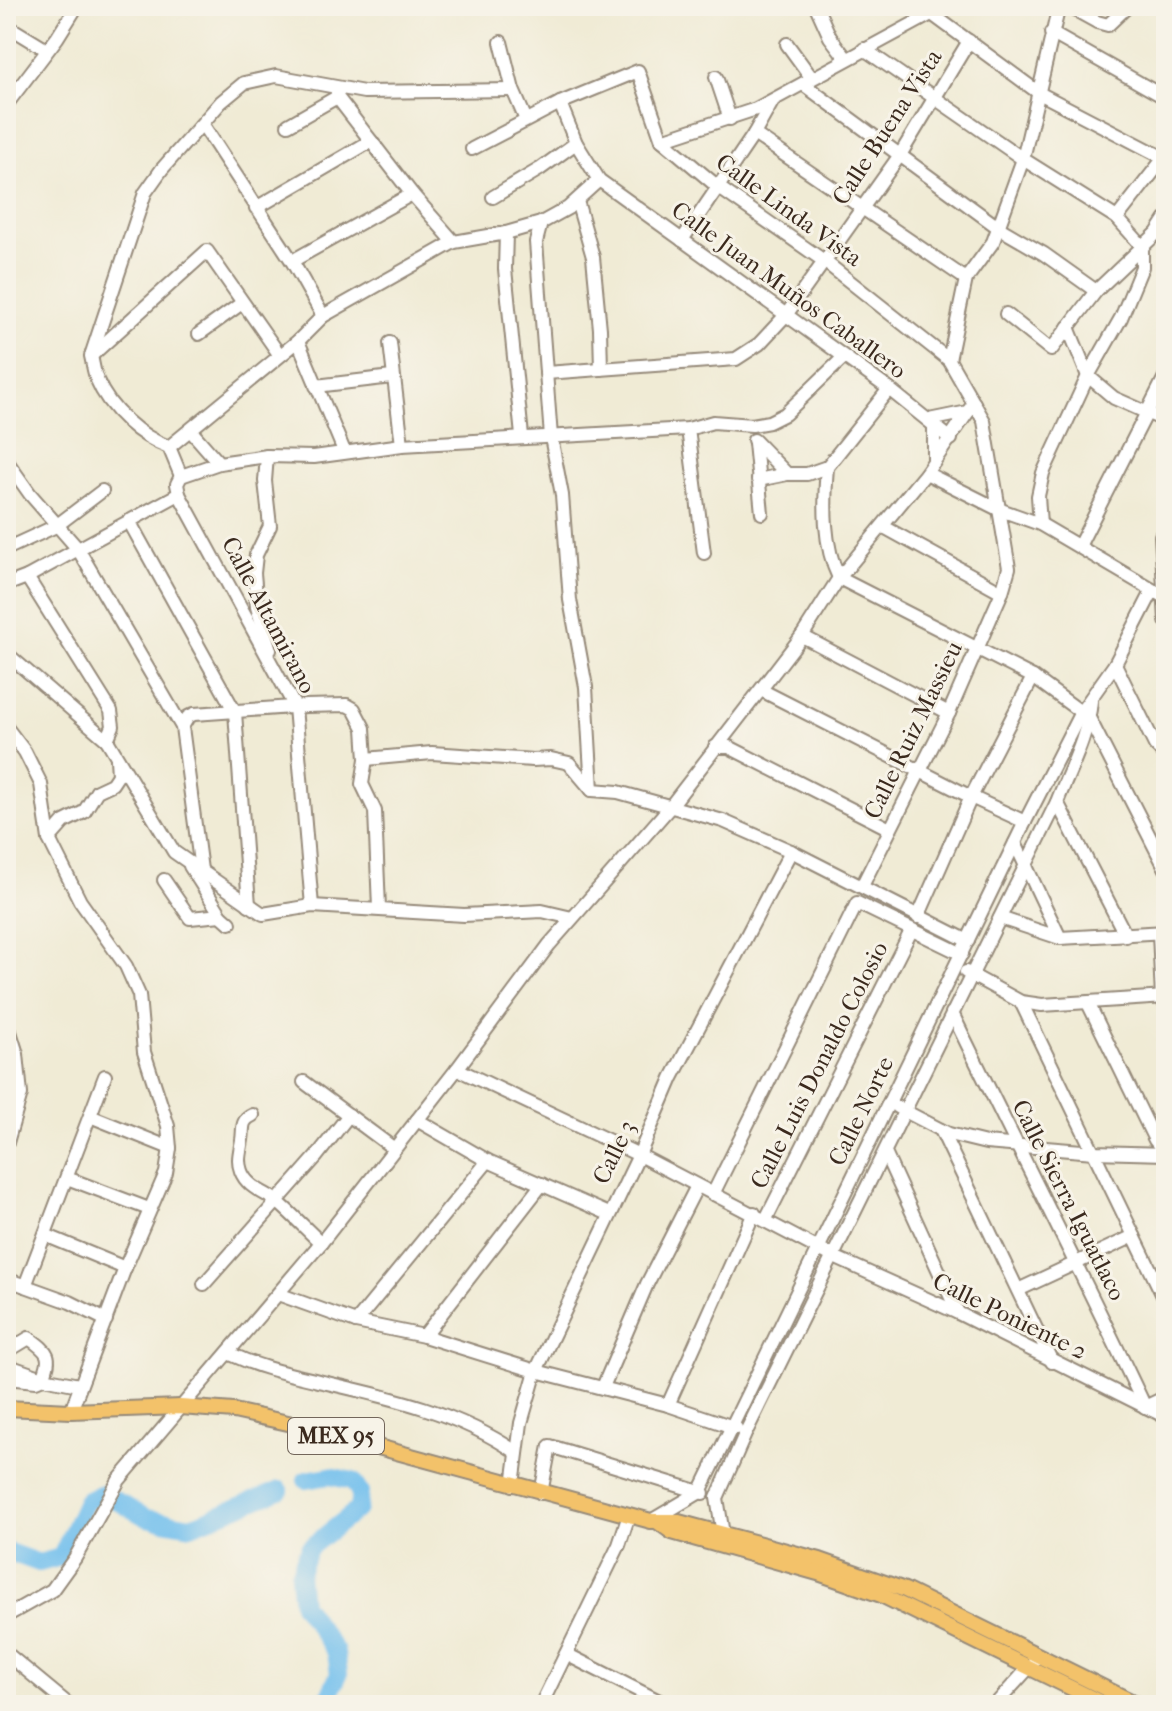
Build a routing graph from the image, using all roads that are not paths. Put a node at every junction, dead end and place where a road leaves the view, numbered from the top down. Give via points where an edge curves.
1 (77, 6) edge
2 (816, 6) edge
3 (946, 6) edge
4 (1059, 6) edge
5 (1068, 6) edge
6 (1128, 6) edge
7 (926, 10) edge
8 (6, 25) edge
9 (1051, 33) junction
10 (969, 41) junction
11 (501, 42) dead end
12 (787, 44) dead end
13 (864, 49) junction
14 (47, 50) junction
15 (846, 58) junction
16 (716, 77) dead end
17 (807, 80) junction
18 (513, 90) junction
19 (337, 93) junction
20 (1039, 93) junction
21 (934, 98) junction
22 (1166, 98) edge
23 (772, 101) junction
24 (560, 103) junction
25 (6, 105) edge
26 (730, 119) junction
27 (526, 120) junction
28 (203, 125) junction
29 (288, 125) dead end
30 (754, 134) junction
31 (662, 140) junction
32 (371, 141) junction
33 (576, 143) junction
34 (472, 149) dead end
35 (900, 155) junction
36 (1023, 159) junction
37 (1165, 159) edge
38 (599, 180) junction
39 (718, 187) junction
40 (412, 194) junction
41 (493, 197) dead end
42 (577, 201) junction
43 (863, 206) junction
44 (256, 208) junction
45 (1117, 218) junction
46 (1166, 219) edge
47 (541, 223) junction
48 (995, 225) junction
49 (506, 233) junction
50 (682, 240) junction
51 (454, 242) junction
52 (1142, 246) junction
53 (292, 261) junction
54 (824, 261) junction
55 (966, 279) junction
56 (1096, 291) junction
57 (242, 303) junction
58 (1006, 314) dead end
59 (786, 315) junction
60 (323, 316) junction
61 (1068, 327) junction
62 (199, 334) dead end
63 (298, 341) junction
64 (390, 343) dead end
65 (279, 354) junction
66 (91, 356) junction
67 (844, 357) junction
68 (949, 360) junction
69 (601, 369) junction
70 (546, 373) junction
71 (1166, 375) edge
72 (1088, 376) junction
73 (392, 377) junction
74 (316, 386) junction
75 (889, 389) junction
76 (971, 407) junction
77 (1149, 413) junction
78 (1166, 421) edge
79 (931, 422) junction
80 (752, 425) junction
81 (688, 429) junction
82 (191, 431) junction
83 (522, 436) junction
84 (551, 437) junction
85 (951, 439) junction
86 (755, 443) junction
87 (402, 445) junction
88 (169, 447) junction
89 (344, 451) junction
90 (267, 456) junction
91 (6, 460) edge
92 (934, 462) junction
93 (219, 463) junction
94 (827, 467) junction
95 (926, 473) junction
96 (787, 474) junction
97 (807, 474) junction
98 (181, 476) junction
99 (758, 480) junction
100 (102, 491) dead end
101 (825, 492) junction
102 (179, 494) junction
103 (998, 509) junction
104 (762, 513) dead end
105 (129, 521) junction
106 (1040, 524) junction
107 (56, 526) junction
108 (884, 527) junction
109 (1166, 527) edge
110 (1079, 546) junction
111 (6, 549) edge
112 (78, 549) junction
113 (704, 553) dead end
114 (27, 577) junction
115 (839, 578) junction
116 (6, 585) edge
117 (1002, 592) junction
118 (1161, 596) edge
119 (1166, 621) edge
120 (802, 636) junction
121 (976, 649) junction
122 (6, 653) edge
123 (1115, 664) junction
124 (1033, 677) junction
125 (761, 690) junction
126 (300, 706) junction
127 (235, 712) junction
128 (949, 713) junction
129 (1085, 715) junction
130 (6, 727) edge
131 (182, 727) junction
132 (107, 740) junction
133 (715, 747) junction
134 (117, 756) junction
135 (1166, 756) edge
136 (366, 759) junction
137 (918, 769) junction
138 (592, 790) junction
139 (971, 797) junction
140 (1057, 802) junction
141 (670, 807) junction
142 (1025, 822) junction
143 (890, 829) junction
144 (49, 839) junction
145 (1015, 843) junction
146 (791, 851) junction
147 (186, 860) junction
148 (1025, 867) junction
149 (1166, 869) edge
150 (201, 870) junction
151 (164, 880) dead end
152 (862, 886) junction
153 (249, 905) junction
154 (312, 906) junction
155 (379, 908) junction
156 (918, 917) junction
157 (572, 918) junction
158 (1000, 918) junction
159 (911, 931) junction
160 (1162, 932) edge
161 (1126, 936) junction
162 (1060, 938) junction
163 (968, 941) junction
164 (959, 960) junction
165 (972, 976) junction
166 (1165, 1001) edge
167 (1021, 1002) junction
168 (1088, 1003) junction
169 (952, 1013) junction
170 (6, 1019) edge
171 (457, 1069) junction
172 (105, 1076) dead end
173 (304, 1082) dead end
174 (889, 1103) junction
175 (905, 1111) junction
176 (253, 1115) dead end
177 (349, 1115) junction
178 (90, 1116) junction
179 (417, 1120) junction
180 (941, 1130) junction
181 (1160, 1137) edge
182 (6, 1146) edge
183 (1016, 1146) junction
184 (170, 1148) junction
185 (393, 1148) junction
186 (1094, 1152) junction
187 (885, 1153) junction
188 (1166, 1154) edge
189 (639, 1155) junction
190 (488, 1161) junction
191 (67, 1178) junction
192 (542, 1184) junction
193 (697, 1186) junction
194 (713, 1194) junction
195 (277, 1201) junction
196 (149, 1209) junction
197 (609, 1214) junction
198 (760, 1216) junction
199 (45, 1235) junction
200 (1134, 1236) junction
201 (321, 1243) junction
202 (818, 1249) junction
203 (834, 1257) junction
204 (1077, 1263) junction
205 (125, 1268) junction
206 (6, 1279) edge
207 (204, 1284) dead end
208 (25, 1286) junction
209 (1018, 1290) junction
210 (278, 1294) junction
211 (1166, 1302) edge
212 (958, 1313) junction
213 (106, 1320) junction
214 (356, 1322) junction
215 (424, 1336) junction
216 (6, 1352) edge
217 (228, 1353) junction
218 (1052, 1362) junction
219 (6, 1365) edge
220 (536, 1371) junction
221 (6, 1378) edge
222 (43, 1378) junction
223 (79, 1385) junction
224 (603, 1387) junction
225 (1166, 1397) edge
226 (668, 1405) junction
227 (180, 1407) junction
228 (1145, 1407) junction
229 (6, 1408) edge
230 (71, 1411) junction
231 (1166, 1417) edge
232 (730, 1426) junction
233 (746, 1432) junction
234 (516, 1452) junction
235 (513, 1485) junction
236 (700, 1492) junction
237 (541, 1493) junction
238 (717, 1498) junction
239 (629, 1515) junction
240 (655, 1522) junction
241 (723, 1534) junction
242 (6, 1616) edge
243 (6, 1653) edge
244 (566, 1654) junction
245 (1034, 1662) junction
246 (999, 1701) edge
247 (68, 1705) edge
248 (541, 1705) edge
249 (667, 1705) edge
250 (1014, 1705) edge
251 (1033, 1705) edge
252 (1040, 1705) edge
253 (1106, 1705) edge
254 (1139, 1705) edge

1 - 14 street
2 - 15 street
3 - 7 street
4 - 9 street
5 - 6 street via 1108,25
7 - 10 street
7 - 13 street
8 - 14 street
9 - 20 street
9 - 22 street
10 - 20 street
10 - 21 street, Calle Buena Vista
11 - 18 street
12 - 17 street
13 - 15 street
13 - 21 street
14 - 25 street
15 - 17 street
16 - 26 street
17 - 23 street
17 - 35 street
18 - 19 street
18 - 27 street
19 - 28 street via 276,76 244,83
19 - 29 street
19 - 32 street
20 - 36 street
20 - 37 street
21 - 35 street, Calle Buena Vista
21 - 36 street
23 - 26 street
23 - 30 street
24 - 27 street
24 - 31 street via 638,71
24 - 33 street
26 - 31 street
27 - 34 street
28 - 44 street
28 - 66 street via 145,193
30 - 39 street
30 - 43 street
31 - 39 street, Calle Linda Vista
32 - 40 street
32 - 44 street
33 - 38 street
33 - 41 street
35 - 43 street, Calle Buena Vista
35 - 48 street
36 - 45 street
36 - 48 street
37 - 45 street
38 - 42 street
38 - 50 street, Calle Juan Muños Caballero
39 - 50 street
39 - 54 street, Calle Linda Vista
40 - 51 street
40 - 53 street
42 - 47 street
42 - 69 street via 593,257
43 - 54 street, Calle Buena Vista
43 - 55 street
44 - 53 street
45 - 52 street
46 - 52 street
47 - 49 street
47 - 70 street via 536,242
48 - 55 street via 993,242
48 - 56 street
49 - 51 street
49 - 83 street
50 - 59 street, Calle Juan Muños Caballero
51 - 60 street
52 - 56 street
52 - 72 street via 1142,267 1121,318
53 - 60 street
54 - 59 street, Calle Buena Vista
54 - 68 street, Calle Linda Vista
55 - 68 street
56 - 61 street
57 - 62 street
57 - 65 street
57 - 66 street via 207,251
58 - 61 street via 1051,350
59 - 67 street, Calle Juan Muños Caballero
59 - 69 street, Calle Buena Vista via 736,359
60 - 63 street
61 - 72 street
63 - 65 street
63 - 74 street
64 - 73 street
65 - 82 street
66 - 88 street via 97,381 125,419 153,442
67 - 75 street, Calle Juan Muños Caballero
67 - 80 street via 785,414
68 - 76 street, Calle Ruiz Massieu
69 - 70 street, Calle Buena Vista
70 - 84 street
71 - 77 street
72 - 77 street via 1114,398
72 - 106 street via 1043,473
73 - 74 street
73 - 87 street
74 - 89 street
75 - 79 street, Calle Juan Muños Caballero
75 - 94 street
76 - 79 street
76 - 85 street
76 - 103 street, Calle Ruiz Massieu via 984,421
77 - 78 street
77 - 110 street
79 - 85 street, Calle Juan Muños Caballero
79 - 92 street
80 - 81 street via 713,422
80 - 86 street
81 - 84 street
81 - 113 street
82 - 88 street
82 - 93 street
83 - 84 street
83 - 87 street
84 - 138 street via 586,687
85 - 92 street
86 - 96 street
86 - 99 street
87 - 89 street
88 - 98 street
89 - 90 street via 314,457
90 - 93 street
90 - 126 street via 270,526 256,555 257,607 271,652
91 - 107 street
92 - 95 street
93 - 98 street
94 - 97 street
94 - 101 street
95 - 103 street
95 - 108 street
96 - 97 street
96 - 99 street
97 - 101 street
98 - 102 street
99 - 104 street
100 - 107 street
101 - 115 street via 827,535
102 - 105 street
102 - 126 street, Calle Altamirano
103 - 106 street
103 - 117 street, Calle Ruiz Massieu via 1009,568
105 - 112 street
105 - 127 street
106 - 110 street
107 - 111 street
107 - 112 street
108 - 115 street
108 - 117 street
109 - 118 street via 1161,536
110 - 118 street
112 - 114 street
112 - 131 street
114 - 116 street
114 - 132 street via 111,711 113,726
115 - 120 street
115 - 121 street
117 - 121 street, Calle Ruiz Massieu
118 - 119 street
118 - 123 street, Calle Norte
120 - 125 street
120 - 128 street
121 - 124 street
121 - 128 street, Calle Ruiz Massieu
122 - 132 street
123 - 129 street, Calle Norte
123 - 135 street via 1155,745
124 - 129 street
124 - 139 street
125 - 133 street
125 - 137 street
126 - 127 street
126 - 136 street via 354,709 364,728
126 - 154 street, Calle Altamirano
127 - 131 street via 194,714
127 - 153 street
128 - 137 street, Calle Ruiz Massieu
129 - 140 street, Calle Norte
129 - 142 street, Calle Norte
129 - 149 street
130 - 144 street via 41,784
131 - 150 street
132 - 134 street
133 - 141 street
133 - 143 street via 729,747
134 - 144 street via 118,775 112,784 97,791 84,812 64,822
134 - 147 street via 174,852
136 - 138 street via 432,753 551,759 569,763
136 - 155 street via 362,784 375,811
137 - 139 street
137 - 143 street, Calle Ruiz Massieu
138 - 141 street
139 - 142 street
139 - 156 street
140 - 148 street, Calle Norte
140 - 161 street
141 - 146 street via 723,821
141 - 157 street
142 - 145 street, Calle Norte
143 - 152 street, Calle Ruiz Massieu
144 - 184 street via 80,901 126,966 139,995 144,1052
145 - 148 street
145 - 163 street, Calle Norte
146 - 152 street
146 - 189 street, Calle 3 via 672,1078
147 - 150 street
147 - 151 street via 225,919 190,918
148 - 158 street, Calle Norte
148 - 162 street
150 - 153 street
152 - 156 street
153 - 154 street via 263,914
154 - 155 street
155 - 157 street via 464,915 542,911
156 - 163 street
157 - 171 street
158 - 162 street
158 - 165 street, Calle Norte
159 - 164 street
159 - 194 street via 857,903
159 - 198 street, Calle Luis Donaldo Colosio
160 - 161 street
160 - 166 street
161 - 162 street
163 - 164 street, Calle Norte
164 - 165 street
164 - 174 street, Calle Norte
165 - 167 street
165 - 169 street, Calle Norte
166 - 168 street
167 - 168 street
167 - 186 street
168 - 181 street
169 - 175 street, Calle Norte
169 - 183 street, Calle Sierra Iguatlaco
170 - 182 street via 21,1094
171 - 179 street
171 - 189 street, Calle Poniente 2
172 - 178 street
173 - 177 street
174 - 175 street
174 - 202 street, Calle Norte
175 - 180 street
175 - 187 street, Calle Norte
176 - 195 street via 242,1125 241,1174
177 - 185 street
177 - 195 street
178 - 184 street
178 - 191 street
179 - 185 street
179 - 190 street
180 - 183 street
180 - 209 street
181 - 188 street
183 - 186 street
183 - 204 street, Calle Sierra Iguatlaco
184 - 196 street via 166,1173
185 - 201 street
186 - 188 street
186 - 200 street
187 - 203 street, Calle Norte
187 - 212 street
189 - 193 street, Calle Poniente 2
189 - 197 street, Calle 3
190 - 192 street
190 - 214 street
191 - 196 street
191 - 199 street
192 - 197 street
192 - 215 street
193 - 194 street, Calle Poniente 2
193 - 224 street
194 - 198 street, Calle Poniente 2
195 - 201 street
195 - 207 street
196 - 205 street
197 - 220 street, Calle 3
198 - 202 street, Calle Poniente 2
198 - 226 street, Calle Luis Donaldo Colosio
199 - 205 street
199 - 208 street
200 - 204 street
200 - 211 street
201 - 210 street
202 - 203 street, Calle Poniente 2
202 - 232 street, Calle Norte
203 - 212 street, Calle Poniente 2
203 - 233 street, Calle Norte
204 - 209 street
204 - 228 street, Calle Sierra Iguatlaco
205 - 213 street
206 - 208 street
208 - 213 street
209 - 218 street
210 - 214 street
210 - 217 street
212 - 218 street, Calle Poniente 2
213 - 223 street
214 - 215 street
215 - 220 street
216 - 222 street via 29,1338 46,1351
217 - 227 street
217 - 234 street via 259,1368 393,1398 459,1419
218 - 228 street, Calle Poniente 2
219 - 222 street
220 - 224 street
220 - 234 street, Calle 3
221 - 222 street
222 - 223 street
223 - 230 street
224 - 226 street
225 - 228 street
226 - 232 street
227 - 230 main road, MEX 95
227 - 235 main road, MEX 95 via 234,1411 297,1425
227 - 242 street via 119,1480 52,1590
228 - 231 street, Calle Poniente 2
229 - 230 main road, MEX 95
232 - 233 street
232 - 236 street, Calle Norte
233 - 238 street, Calle Norte
234 - 235 street, Calle 3
235 - 237 main road, MEX 95
236 - 237 street via 550,1446
236 - 238 street
236 - 240 street
237 - 239 main road, MEX 95
238 - 241 street
239 - 240 main road, MEX 95
239 - 244 street
240 - 241 main road, MEX 95 via 675,1521
240 - 245 main road, MEX 95 via 672,1532 881,1595
241 - 245 main road, MEX 95 via 886,1583
243 - 247 street
244 - 248 street
244 - 249 street
245 - 246 street
245 - 253 main road, MEX 95
245 - 254 main road, MEX 95
246 - 250 street
251 - 252 street

